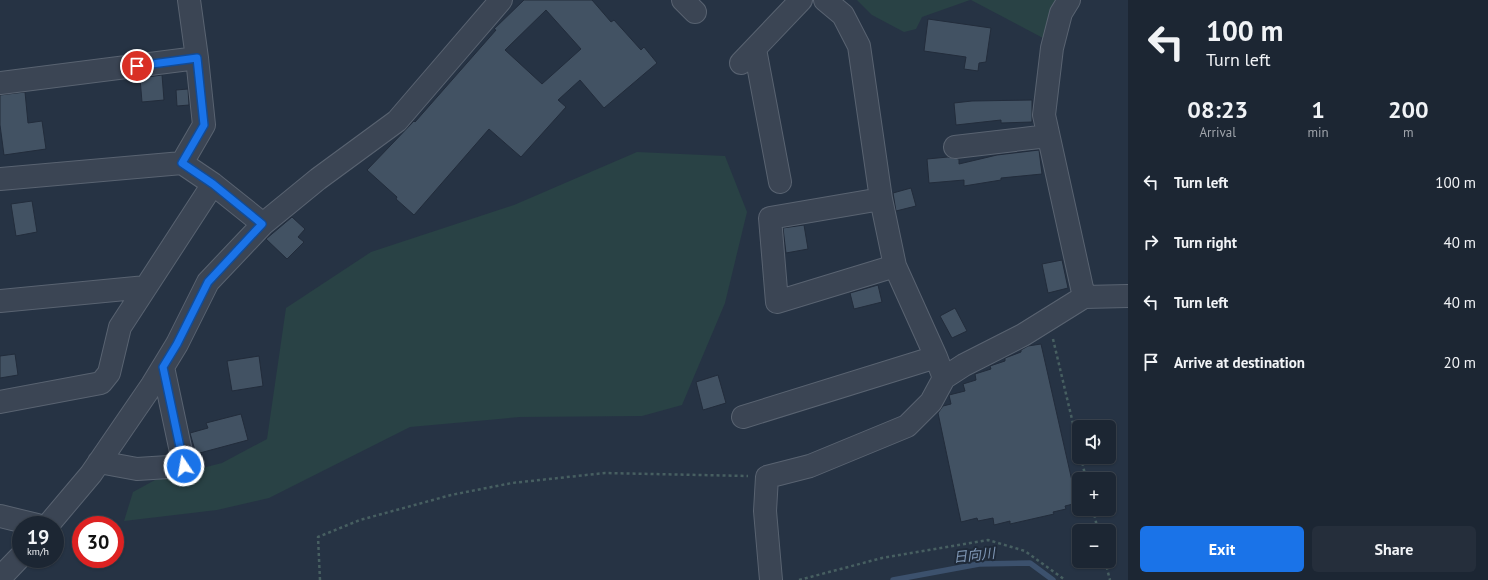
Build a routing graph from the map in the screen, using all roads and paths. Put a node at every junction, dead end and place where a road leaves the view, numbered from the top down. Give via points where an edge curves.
1 (189, 0) edge
2 (501, 0) edge
3 (801, 0) edge
4 (1069, 0) edge
5 (832, 3) edge
6 (197, 58) junction
7 (0, 84) edge
8 (1048, 136) junction
9 (955, 147) dead end
10 (182, 163) junction
11 (0, 179) edge
12 (780, 182) dead end
13 (213, 184) junction
14 (881, 199) junction
15 (262, 224) junction
16 (895, 266) junction
17 (146, 286) junction
18 (1128, 296) edge
19 (1084, 297) junction
20 (0, 301) edge
21 (1048, 319) junction
22 (936, 357) junction
23 (163, 367) junction
24 (944, 378) junction
25 (0, 402) edge
26 (743, 417) dead end
27 (1072, 420) edge
28 (99, 462) junction
29 (767, 477) junction
30 (0, 516) edge
31 (56, 516) edge
32 (12, 519) edge
33 (12, 565) edge
34 (1107, 568) edge
35 (0, 578) edge
36 (320, 580) edge
37 (771, 580) edge
38 (799, 580) edge
39 (1065, 580) edge
40 (1110, 580) edge

1 - 6 street
2 - 15 street via 397,121
3 - 12 street via 748,56
4 - 8 street via 1062,13 1052,48 1044,115
5 - 14 street via 843,15 859,46
6 - 7 street
6 - 10 street via 204,125
8 - 9 street
8 - 19 street
10 - 11 street
10 - 13 street
13 - 15 street
13 - 17 street
14 - 16 street
14 - 16 street via 770,218 777,302
15 - 23 street via 208,282
16 - 22 street
17 - 20 street
17 - 25 street via 120,327 109,373 101,383
18 - 19 street
19 - 21 street
21 - 24 street
21 - 27 path
22 - 24 street
22 - 26 street
23 - 28 street
23 - 28 street via 184,466 137,469
24 - 29 street via 931,402 907,426 810,466
28 - 31 street
29 - 36 path via 606,473 512,483 451,495 360,520 318,537
29 - 37 street via 765,511
30 - 32 street
33 - 35 street
34 - 40 path
38 - 39 path via 882,558 988,540 1025,552

